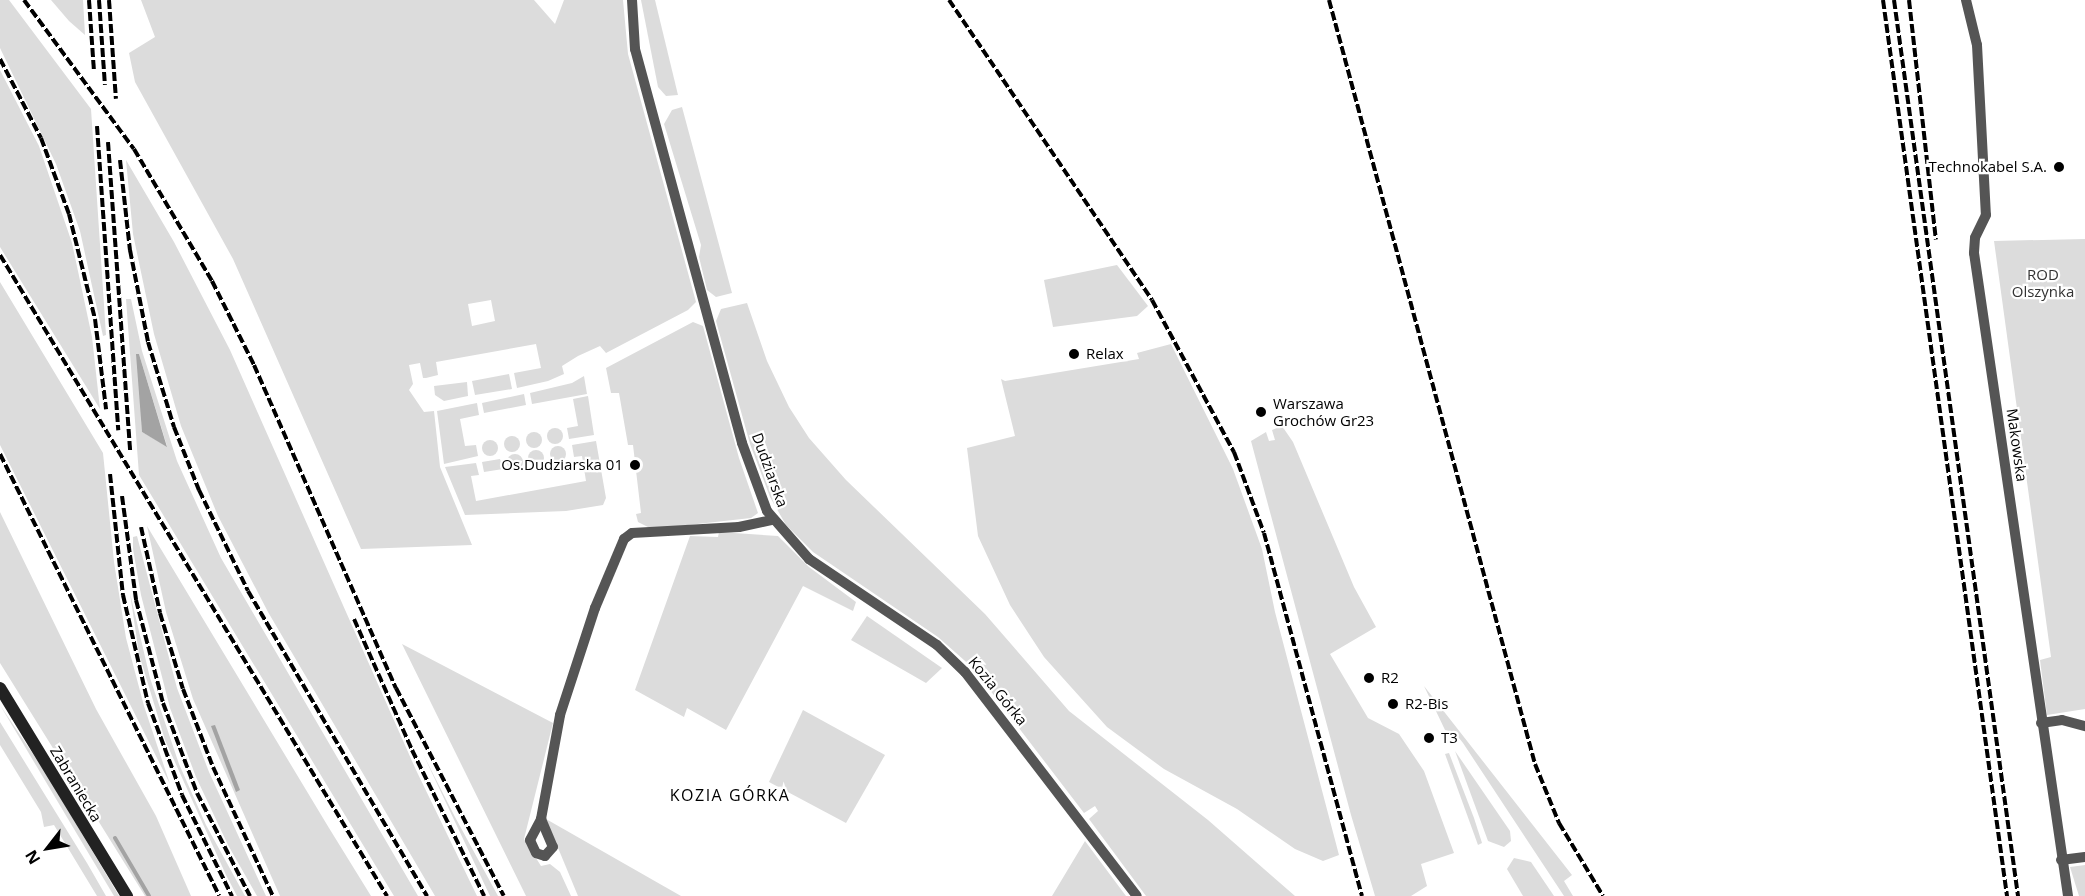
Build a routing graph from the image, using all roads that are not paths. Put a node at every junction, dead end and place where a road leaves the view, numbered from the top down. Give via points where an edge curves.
1 (632, 0) edge
2 (1966, 0) edge
3 (772, 520) junction
4 (0, 688) edge
5 (2042, 723) junction
6 (2085, 726) edge
7 (541, 819) dead end
8 (2085, 857) edge
9 (2061, 860) junction
10 (127, 896) edge
11 (1137, 896) edge
12 (2068, 896) edge

1 - 3 street, Dudziarska via 635,49 742,442
2 - 5 street, Makowska via 1977,45 1986,214 1975,238 1974,253
3 - 7 street, Dudziarska via 739,527 632,533 624,539 595,608 560,715
3 - 11 street, Kozia Górka via 808,559 937,645 965,672
4 - 10 main road, Zabraniecka
5 - 6 street via 2062,720
5 - 9 street, Makowska
8 - 9 street
9 - 12 street, Makowska

